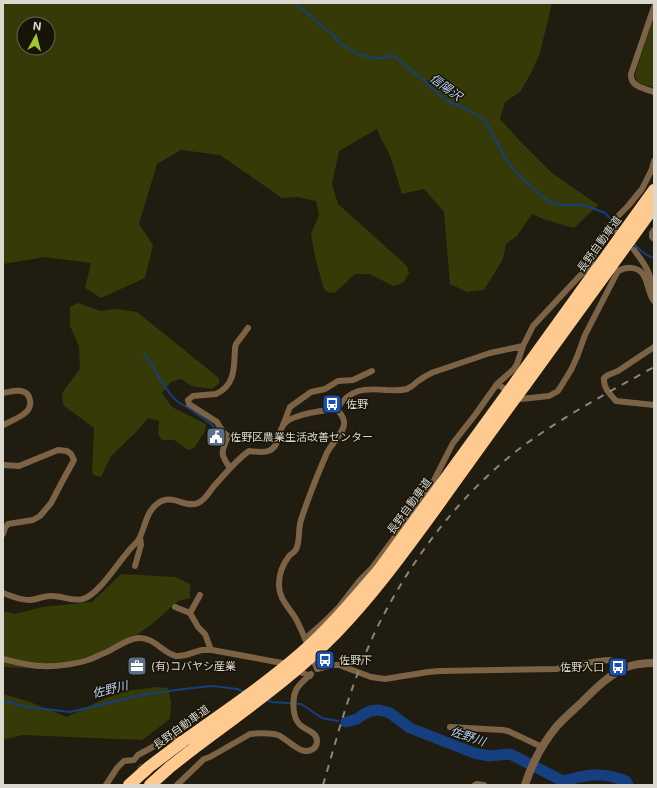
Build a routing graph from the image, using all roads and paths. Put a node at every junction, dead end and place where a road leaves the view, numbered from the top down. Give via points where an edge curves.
1 (654, 6) edge
2 (654, 92) edge
3 (654, 161) edge
4 (653, 168) edge
5 (654, 190) edge
6 (654, 207) edge
7 (609, 226) junction
8 (654, 230) edge
9 (616, 231) dead end
10 (654, 239) edge
11 (634, 250) dead end
12 (654, 295) edge
13 (654, 301) edge
14 (248, 328) dead end
15 (523, 346) junction
16 (654, 346) edge
17 (372, 370) dead end
18 (521, 382) junction
19 (497, 384) junction
20 (3, 394) edge
21 (654, 405) edge
22 (336, 408) junction
23 (3, 425) edge
24 (283, 426) junction
25 (3, 465) edge
26 (230, 468) junction
27 (3, 534) edge
28 (140, 537) junction
29 (135, 566) dead end
30 (3, 593) edge
31 (200, 595) dead end
32 (175, 607) dead end
33 (190, 613) junction
34 (305, 639) junction
35 (211, 650) junction
36 (3, 659) edge
37 (654, 663) edge
38 (628, 667) junction
39 (317, 669) junction
40 (310, 676) junction
41 (450, 727) dead end
42 (542, 747) junction
43 (204, 759) junction
44 (134, 760) junction
45 (139, 765) tunnel mouth
46 (106, 785) edge
47 (129, 785) edge
48 (150, 785) edge
49 (177, 785) edge
50 (475, 785) edge
51 (484, 785) edge
52 (525, 785) edge

1 - 2 street via 631,74 635,85
3 - 4 street
4 - 7 street via 642,189
5 - 18 highway, 長野自動車道
6 - 18 highway, 長野自動車道
7 - 9 street
7 - 15 street via 588,266 533,326
8 - 10 street
11 - 12 street via 649,271
13 - 19 street via 641,272 633,268 621,270 590,324 577,357 558,391 549,396 521,399
14 - 26 street via 236,344 234,371 228,385 219,393 193,396 188,400 189,404 217,422 228,436 223,457
15 - 19 street via 514,369
15 - 22 street via 490,353 434,372 408,388 398,391 361,390 349,394
16 - 21 street via 604,378 603,382 616,401
17 - 24 street via 353,380 338,381 325,389 311,392 290,407
18 - 47 highway, 長野自動車道, bridge via 379,570 328,627 271,678 182,742
18 - 48 highway, 長野自動車道, bridge via 410,544 386,576 336,633 278,685
19 - 34 street via 452,443 428,492 372,568 324,622
20 - 23 street via 23,391 31,402 25,413
22 - 24 street via 299,416
22 - 34 street via 344,419 343,429 328,449 300,522 298,546 283,565 278,582 281,596 298,621
24 - 26 street via 278,442 270,451 248,451
25 - 27 street via 19,466 58,450 67,451 74,460 51,503 40,516 33,520 8,524
26 - 28 street via 204,500 197,504 169,500 157,504 151,510
28 - 29 street via 141,545
28 - 30 street via 95,592 88,597 78,600 51,596 30,600
31 - 33 street
32 - 33 street
33 - 35 street
34 - 39 street
35 - 36 street via 178,656 144,638 137,638 88,660 70,664 42,666
35 - 40 street via 282,663
37 - 38 street
38 - 39 street via 617,661 608,660 556,669 440,671 385,679 371,677 339,665
38 - 42 street via 591,693 558,725
39 - 40 street
40 - 43 street via 296,690 293,711 300,725 317,739 312,750 308,752 296,748 275,734 257,733 250,734
41 - 42 street via 508,731
42 - 52 street
43 - 44 street via 192,742 169,738 138,755
43 - 49 street
44 - 45 street
44 - 46 street via 124,761
50 - 51 street

